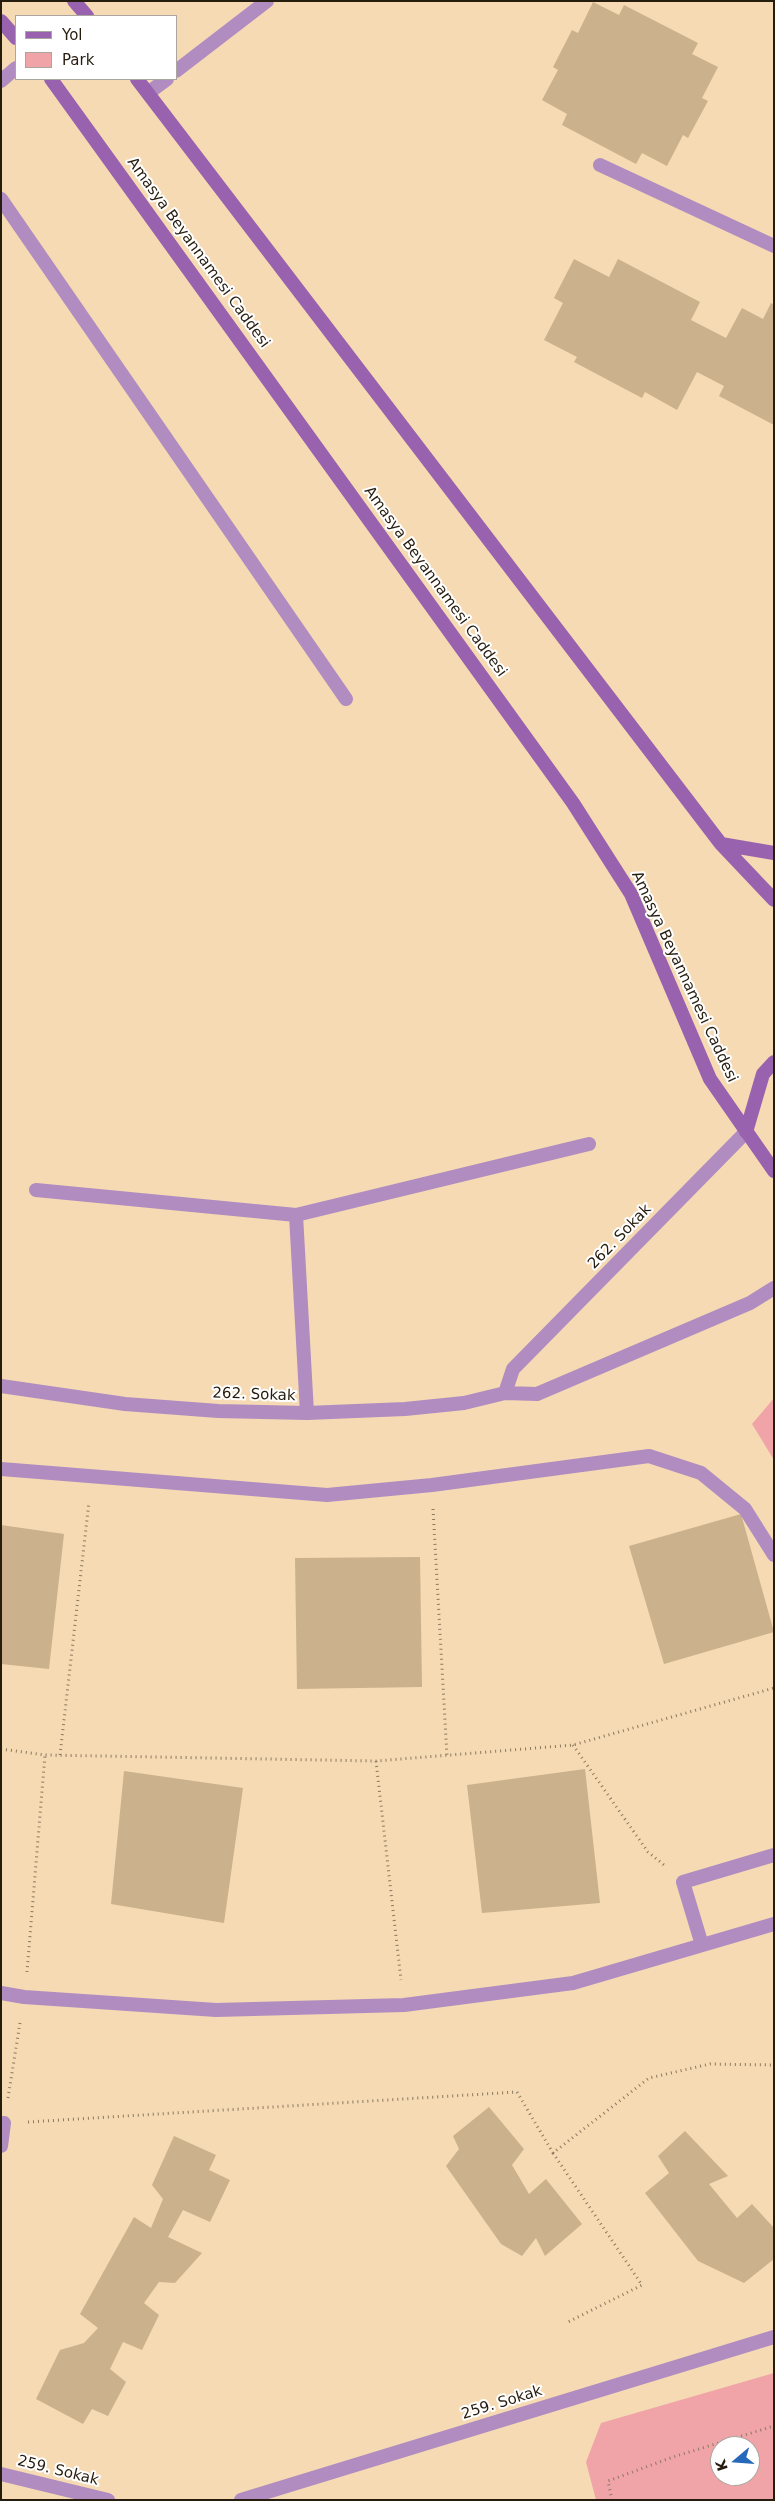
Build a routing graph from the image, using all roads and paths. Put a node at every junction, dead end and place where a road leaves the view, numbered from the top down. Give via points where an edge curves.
1 (74, 1) edge
2 (267, 1) edge
3 (86, 15) edge
4 (1, 21) edge
5 (15, 37) edge
6 (15, 69) edge
7 (178, 69) edge
8 (52, 80) edge
9 (138, 80) edge
10 (166, 80) edge
11 (1, 81) edge
12 (148, 93) junction
13 (600, 165) dead end
14 (1, 199) edge
15 (774, 246) edge
16 (346, 699) dead end
17 (721, 844) junction
18 (774, 853) edge
19 (774, 900) edge
20 (774, 1062) edge
21 (746, 1132) junction
22 (590, 1144) dead end
23 (774, 1171) edge
24 (36, 1190) dead end
25 (296, 1215) junction
26 (774, 1288) edge
27 (1, 1386) edge
28 (505, 1392) junction
29 (307, 1412) junction
30 (1, 1469) edge
31 (92, 1476) junction
32 (432, 1485) junction
33 (774, 1555) edge
34 (774, 1688) edge
35 (573, 1745) junction
36 (1, 1749) edge
37 (45, 1755) junction
38 (60, 1755) junction
39 (447, 1756) junction
40 (376, 1761) junction
41 (774, 1855) edge
42 (683, 1882) junction
43 (773, 1928) edge
44 (702, 1945) junction
45 (1, 1993) edge
46 (24, 1997) junction
47 (404, 2005) junction
48 (774, 2065) edge
49 (4, 2123) junction
50 (1, 2146) edge
51 (553, 2153) junction
52 (566, 2323) dead end
53 (774, 2337) edge
54 (774, 2426) edge
55 (1, 2474) edge
56 (108, 2500) edge
57 (241, 2500) edge
58 (612, 2500) edge

1 - 3 main road
2 - 7 street
4 - 5 main road
6 - 11 street
8 - 21 main road, Amasya Beyannamesi Caddesi via 573,803 630,894 710,1079
9 - 12 main road
10 - 12 street
12 - 17 main road
13 - 15 street
14 - 16 street
17 - 18 main road
17 - 19 main road
20 - 21 main road via 762,1074
21 - 23 main road, Amasya Beyannamesi Caddesi
21 - 28 street, 262. Sokak via 513,1369
22 - 25 street
24 - 25 street
25 - 29 street
26 - 28 street, 262. Sokak via 750,1303 537,1394
27 - 29 street, 262. Sokak via 125,1404 218,1411
28 - 29 street, 262. Sokak via 464,1402 405,1409
30 - 31 street
31 - 32 street via 326,1495
31 - 38 path
32 - 33 street via 649,1456 701,1473 745,1509
32 - 39 path
34 - 35 path
35 - 39 path
35 - 42 path via 648,1852
36 - 37 path
37 - 38 path
37 - 46 path
38 - 40 path
39 - 40 path
40 - 47 path
41 - 42 street
42 - 44 street
43 - 44 street
44 - 47 street via 573,1983
45 - 46 street
46 - 47 street via 216,2010
46 - 49 path
48 - 51 path via 710,2064 649,2078
49 - 50 street
49 - 51 path via 518,2092
51 - 52 path via 642,2285
53 - 57 street, 259. Sokak
54 - 58 path via 608,2481
55 - 56 street, 259. Sokak

